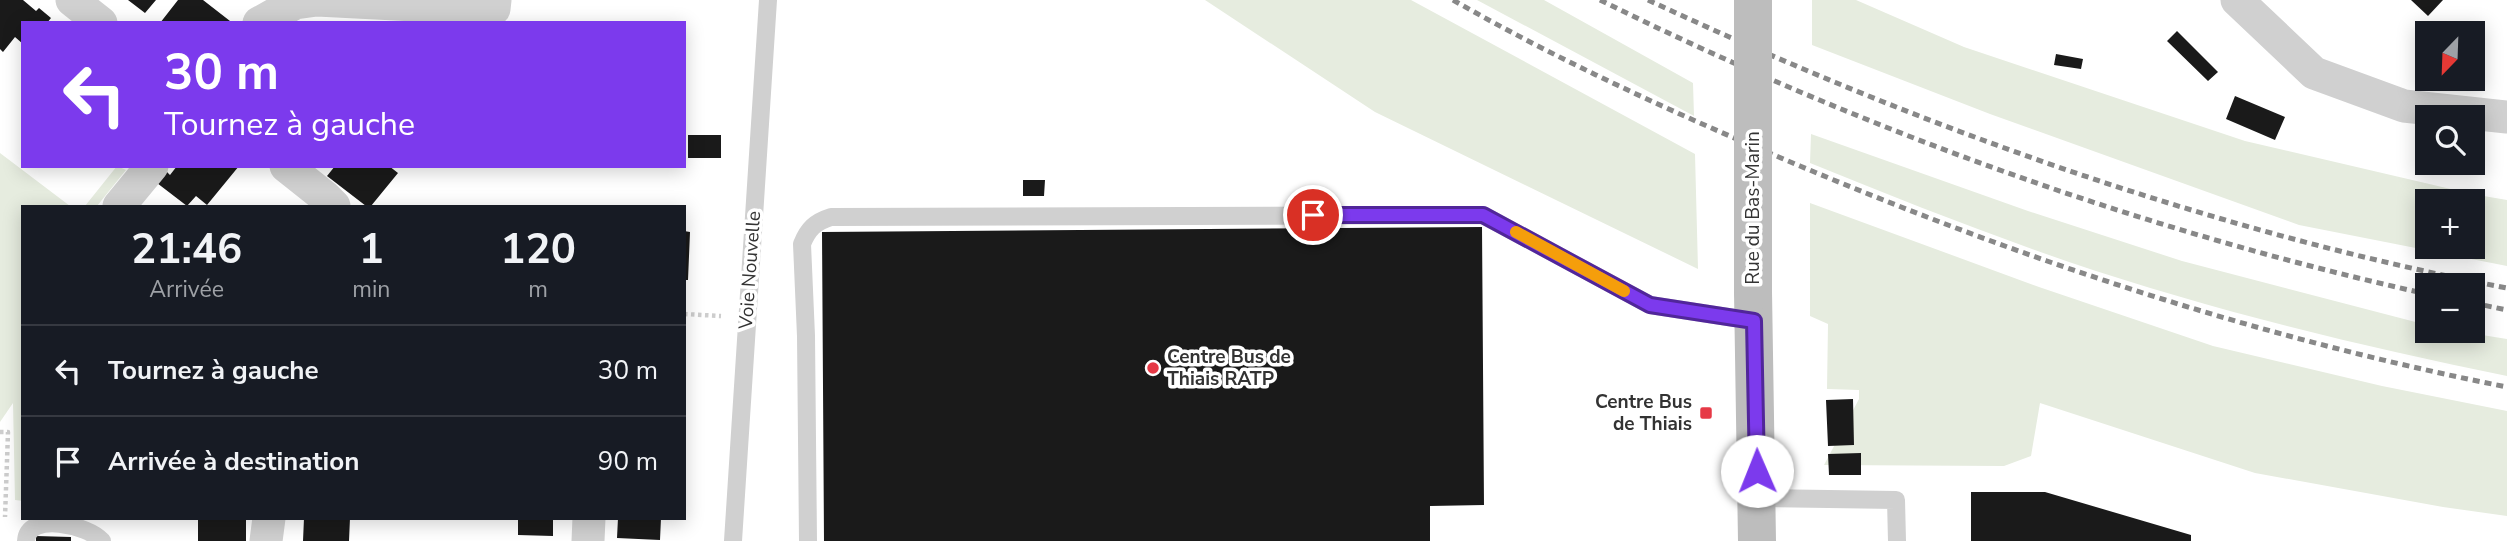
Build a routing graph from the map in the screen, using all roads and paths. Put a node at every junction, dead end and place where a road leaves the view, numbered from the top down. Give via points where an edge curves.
1 (72, 0) edge
2 (495, 0) edge
3 (768, 0) edge
4 (1753, 0) edge
5 (2237, 0) edge
6 (98, 21) edge
7 (263, 21) edge
8 (2507, 117) edge
9 (150, 168) edge
10 (289, 168) edge
11 (120, 205) edge
12 (333, 205) edge
13 (1754, 307) junction
14 (686, 314) edge
15 (747, 317) junction
16 (0, 432) edge
17 (1757, 498) junction
18 (269, 520) edge
19 (589, 520) edge
20 (5, 527) dead end
21 (26, 541) edge
22 (102, 541) edge
23 (266, 541) edge
24 (588, 541) edge
25 (733, 541) edge
26 (808, 541) edge
27 (1757, 541) edge
28 (1897, 541) edge

1 - 6 street
2 - 7 street via 494,9 317,0 295,3
3 - 15 lane, Voie Nouvelle
4 - 13 main road, Rue du Bas-Marin, bridge
5 - 8 street via 2314,73 2404,106
9 - 11 street
10 - 12 street
13 - 17 main road, Rue du Bas-Marin
13 - 26 lane via 1650,305 1483,215 831,217 808,230 802,244
14 - 15 path
15 - 25 lane, Voie Nouvelle
16 - 20 path via 8,432
17 - 27 main road, Rue du Bas-Marin
17 - 28 lane via 1896,500
18 - 23 street
19 - 24 street
21 - 22 lane via 33,526 44,524 81,528

